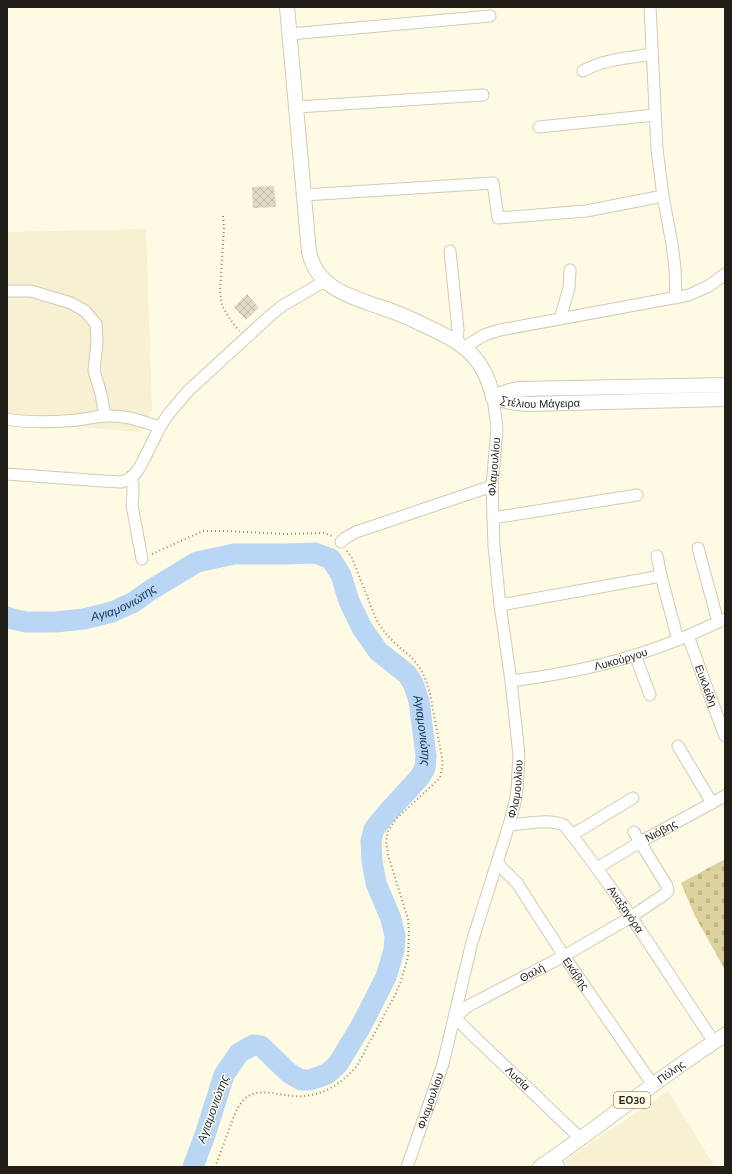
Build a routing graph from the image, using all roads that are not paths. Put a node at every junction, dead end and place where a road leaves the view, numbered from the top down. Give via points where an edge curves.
1 (287, 7) edge
2 (650, 7) edge
3 (490, 16) dead end
4 (290, 34) junction
5 (652, 54) junction
6 (583, 71) dead end
7 (483, 95) dead end
8 (297, 107) junction
9 (655, 115) junction
10 (539, 127) dead end
11 (304, 195) junction
12 (663, 196) junction
13 (450, 251) dead end
14 (570, 270) dead end
15 (725, 274) edge
16 (325, 281) junction
17 (7, 291) edge
18 (676, 298) junction
19 (560, 319) junction
20 (461, 345) junction
21 (725, 385) edge
22 (494, 397) junction
23 (725, 399) edge
24 (105, 416) junction
25 (7, 419) edge
26 (160, 427) junction
27 (7, 474) edge
28 (131, 477) junction
29 (492, 486) junction
30 (637, 495) dead end
31 (493, 518) junction
32 (340, 542) road end
33 (698, 548) dead end
34 (657, 556) dead end
35 (142, 559) road end
36 (661, 576) junction
37 (500, 604) junction
38 (721, 620) edge
39 (688, 636) junction
40 (678, 640) junction
41 (635, 655) junction
42 (511, 681) junction
43 (650, 695) dead end
44 (725, 736) edge
45 (678, 746) dead end
46 (725, 796) edge
47 (633, 798) dead end
48 (712, 803) junction
49 (509, 825) junction
50 (572, 835) junction
51 (637, 837) junction
52 (498, 864) junction
53 (597, 868) junction
54 (631, 917) junction
55 (564, 956) junction
56 (455, 1018) junction
57 (719, 1038) edge
58 (653, 1085) junction
59 (581, 1139) junction
60 (557, 1162) edge
61 (407, 1167) edge
62 (540, 1167) edge

1 - 4 main road
2 - 5 street
3 - 4 street
4 - 8 main road
5 - 6 street via 605,62
5 - 9 street
7 - 8 street
8 - 11 main road
9 - 10 street
9 - 12 street
11 - 12 street via 493,183 498,218 586,211
11 - 16 main road via 309,252 316,271
12 - 18 street via 672,244
13 - 20 street
14 - 19 street via 569,288
15 - 18 street via 697,292
16 - 20 main road via 344,293 422,324
16 - 26 street via 282,306 267,318 188,392
17 - 24 street via 31,291 71,302 86,311 96,324 94,371
18 - 19 street
19 - 20 street via 490,332
20 - 22 main road via 472,354 484,371
21 - 22 main road, Στέλιου Μάγειρα via 519,389
22 - 23 main road, Στέλιου Μάγειρα via 520,404
22 - 29 street, Φλαμουλίου via 496,429
24 - 25 street via 47,421
24 - 26 street via 128,417
26 - 28 street via 141,465
27 - 28 street via 121,482
28 - 35 street via 132,505
29 - 31 street, Φλαμουλίου
29 - 32 street via 356,532
30 - 31 street
31 - 37 street, Φλαμουλίου
33 - 38 street
34 - 36 street
36 - 37 street
36 - 40 street
37 - 42 street, Φλαμουλίου
38 - 39 street, Λυκούργου
39 - 40 street, Λυκούργου
39 - 44 street, Ευκλείδη
40 - 41 street, Λυκούργου
41 - 42 street, Λυκούργου via 543,677
41 - 43 street
42 - 49 street, Φλαμουλίου via 519,755 517,790
45 - 48 street
46 - 48 street, Νιόβης
47 - 50 street
48 - 51 street, Νιόβης
49 - 50 street, Αναξαγόρα via 557,822 564,825
49 - 52 street, Φλαμουλίου
50 - 53 street, Αναξαγόρα
51 - 53 street, Νιόβης
51 - 54 street, Θαλή via 668,891
52 - 55 street, Εκάβης via 517,883
52 - 56 street, Φλαμουλίου via 472,942
53 - 54 street, Αναξαγόρα
54 - 55 street, Θαλή
54 - 57 street, Αναξαγόρα
55 - 56 street, Θαλή via 468,1006
55 - 58 street, Εκάβης
56 - 59 street, Λυσία
56 - 61 street, Φλαμουλίου via 443,1064
57 - 58 main road, Πύλης / ΕΟ30
58 - 59 main road, Πύλης / ΕΟ30
59 - 60 main road, Πύλης / ΕΟ30
60 - 62 main road, Πύλης / ΕΟ30

